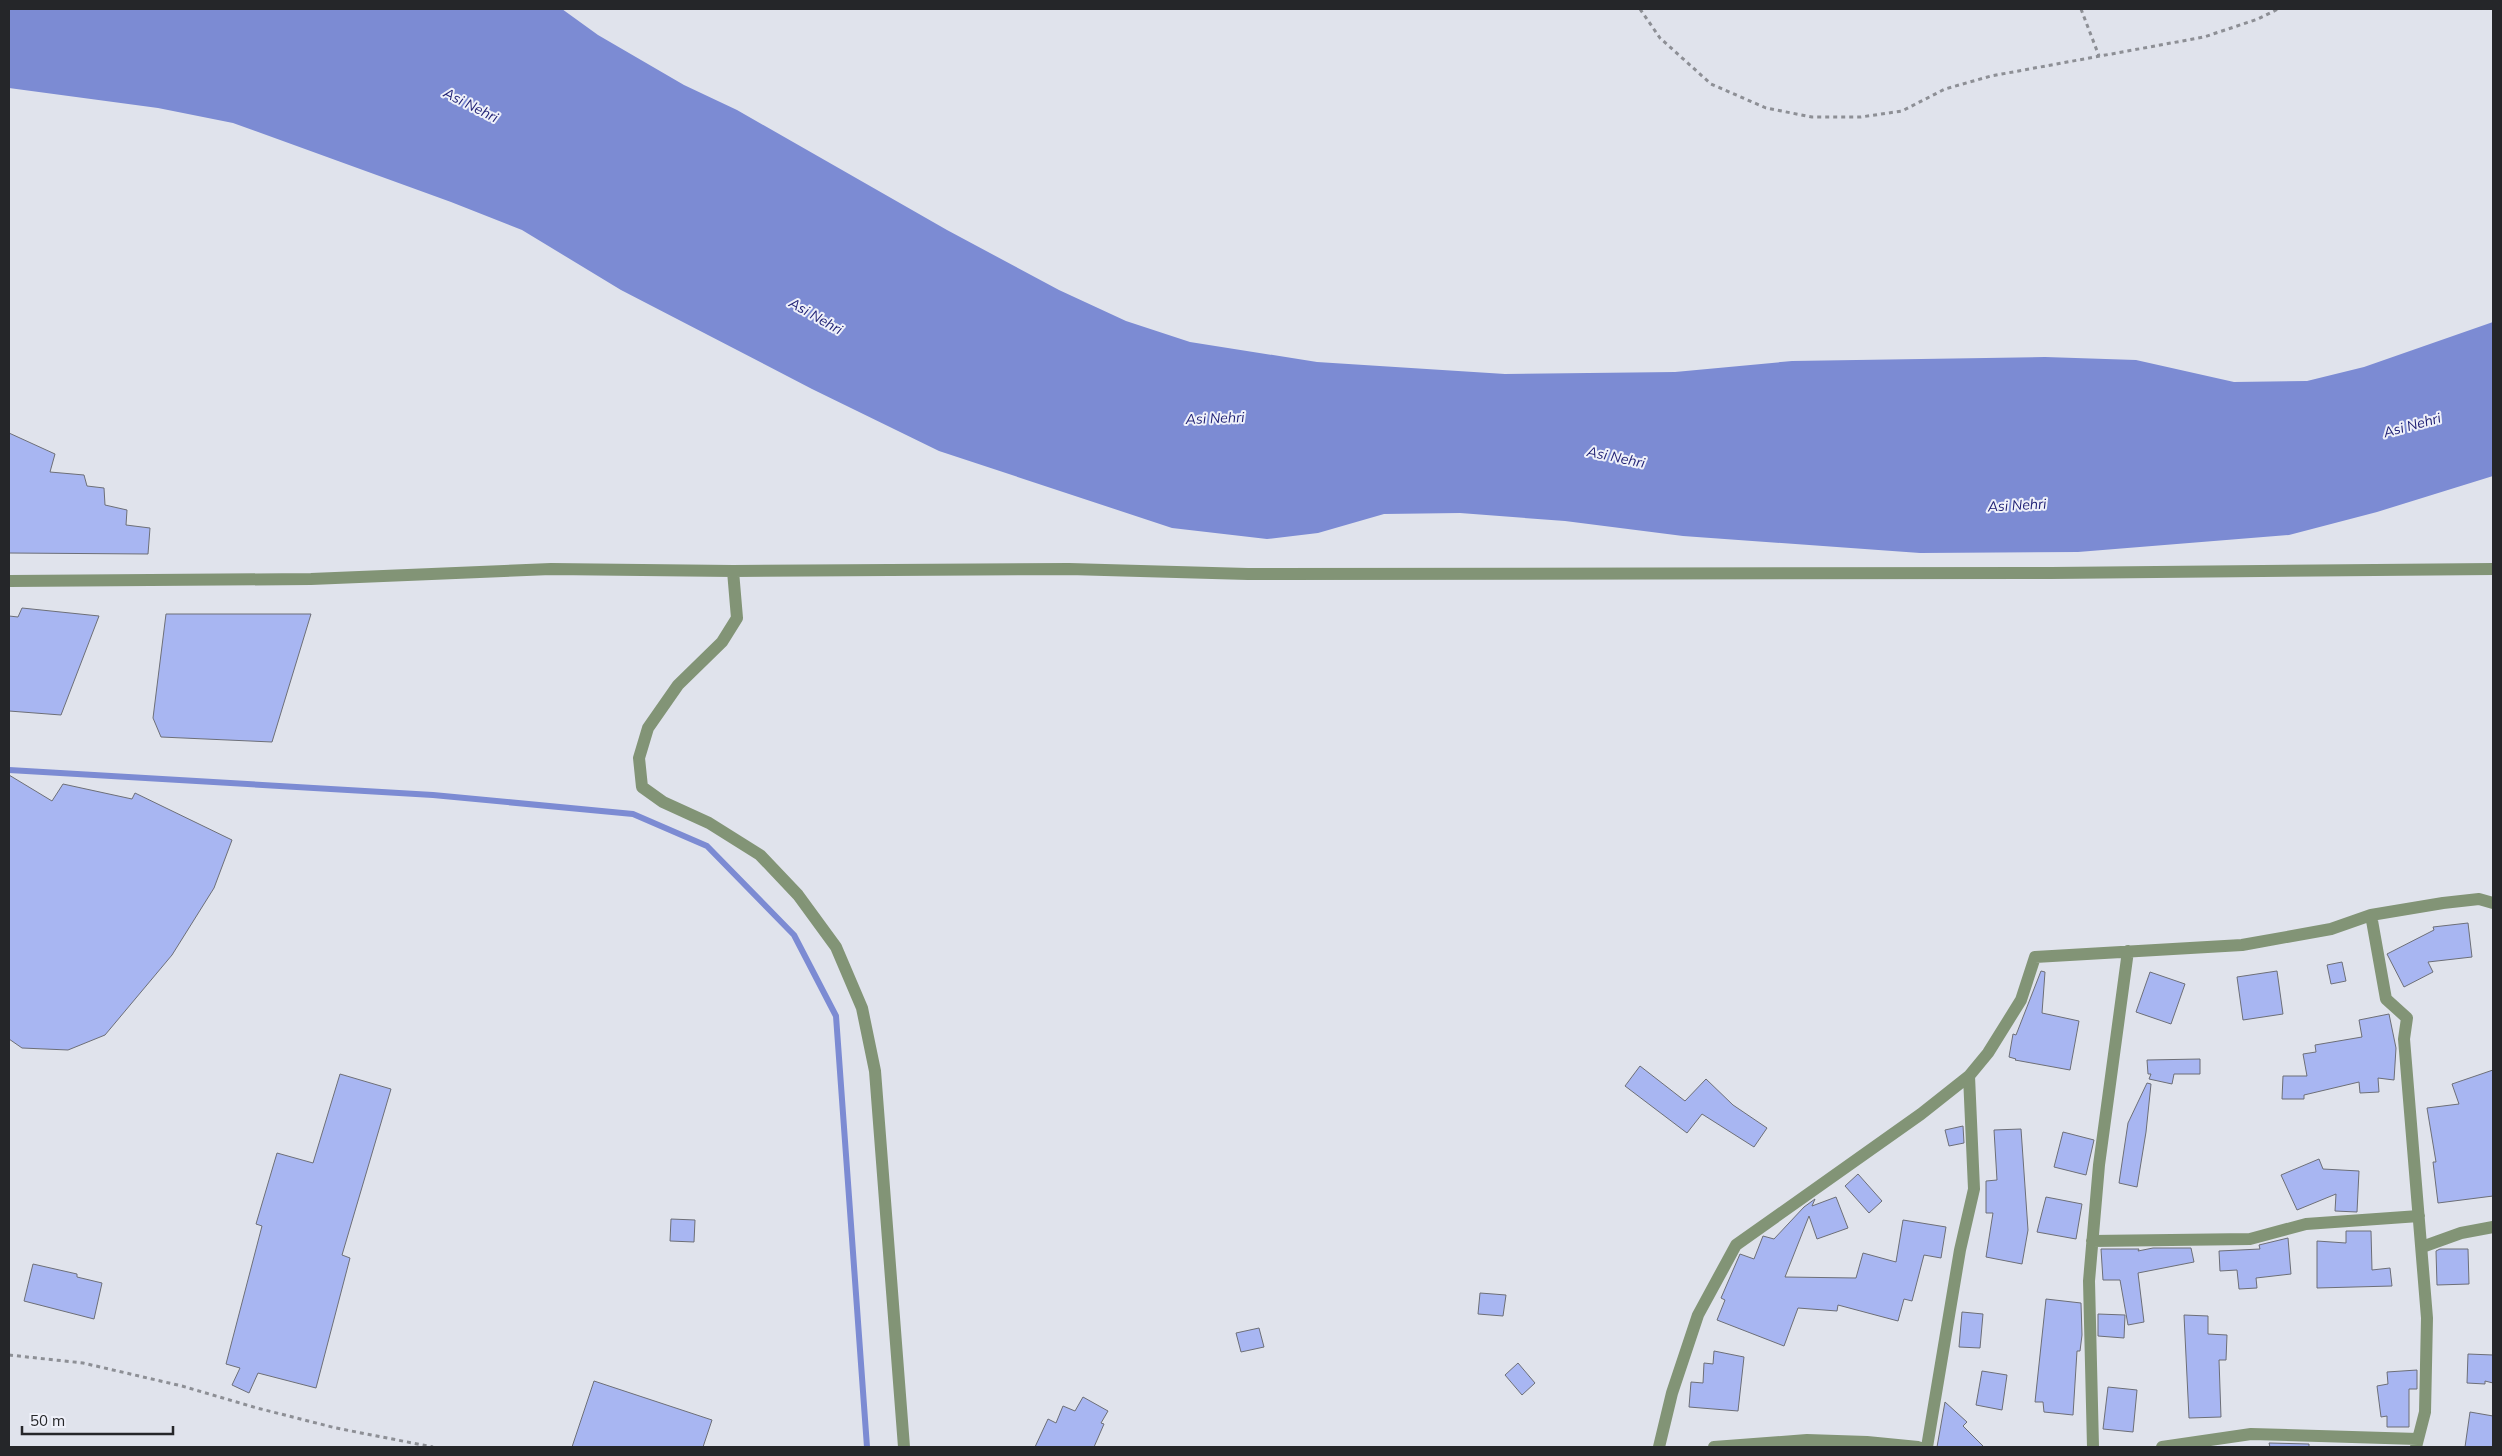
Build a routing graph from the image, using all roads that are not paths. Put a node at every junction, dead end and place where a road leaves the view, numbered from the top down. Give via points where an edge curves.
1 (2493, 569) edge
2 (733, 571) junction
3 (9, 581) edge
4 (2493, 903) edge
5 (2371, 915) junction
6 (2128, 951) junction
7 (1969, 1076) junction
8 (2419, 1216) junction
9 (2493, 1227) edge
10 (2092, 1241) junction
11 (2422, 1247) junction
12 (2417, 1443) edge
13 (904, 1447) edge
14 (1659, 1447) edge
15 (1714, 1447) edge
16 (1918, 1447) edge
17 (1926, 1447) edge
18 (2093, 1447) edge
19 (2162, 1447) edge

1 - 2 street via 1248,574 1069,569
2 - 3 street via 551,569 311,579
2 - 13 street via 737,618 722,642 678,685 648,728 639,758 642,787 663,802 709,823 760,855 798,895 836,947 862,1008 876,1071
4 - 5 street via 2479,900 2443,903
5 - 6 street via 2331,928 2242,945
5 - 8 street via 2386,999 2407,1018 2404,1039
6 - 7 street via 2035,957 2021,1000 1988,1053
6 - 10 street
7 - 14 street via 1921,1114 1736,1245 1698,1315 1672,1393
7 - 17 street via 1974,1189 1960,1250
8 - 10 street via 2306,1224 2250,1239
8 - 11 street
9 - 11 street via 2460,1233
10 - 18 street via 2089,1281
11 - 12 street via 2427,1318 2425,1412
12 - 19 street via 2251,1434
15 - 16 street via 1808,1440

